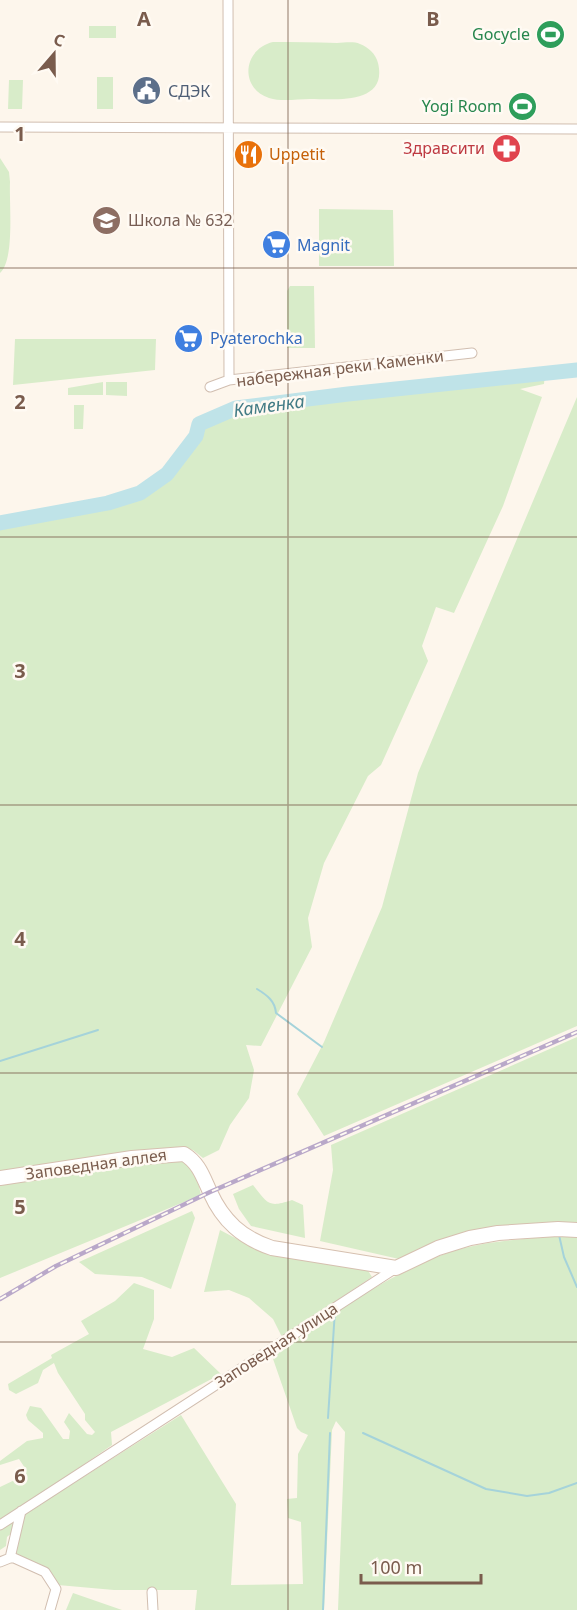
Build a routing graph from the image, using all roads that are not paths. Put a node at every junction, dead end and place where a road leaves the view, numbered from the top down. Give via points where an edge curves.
1 (228, 0) edge
2 (0, 127) edge
3 (228, 128) junction
4 (577, 129) edge
5 (472, 353) dead end
6 (230, 380) junction
7 (210, 387) dead end
8 (0, 1178) edge
9 (577, 1230) edge
10 (396, 1268) junction
11 (21, 1511) junction
12 (0, 1525) edge
13 (10, 1558) junction
14 (0, 1562) edge
15 (152, 1593) dead end
16 (50, 1610) edge
17 (153, 1610) edge

1 - 3 street
2 - 3 street
3 - 4 street
3 - 6 street
5 - 6 street, набережная реки Каменки
6 - 7 street, набережная реки Каменки
8 - 10 street, Заповедная аллея via 184,1154 198,1166 223,1217 259,1244
9 - 10 street, Заповедная улица via 470,1238
10 - 11 street, Заповедная улица
11 - 12 street, Заповедная улица
11 - 13 street
13 - 14 street
13 - 16 street via 45,1572 56,1589
15 - 17 street

